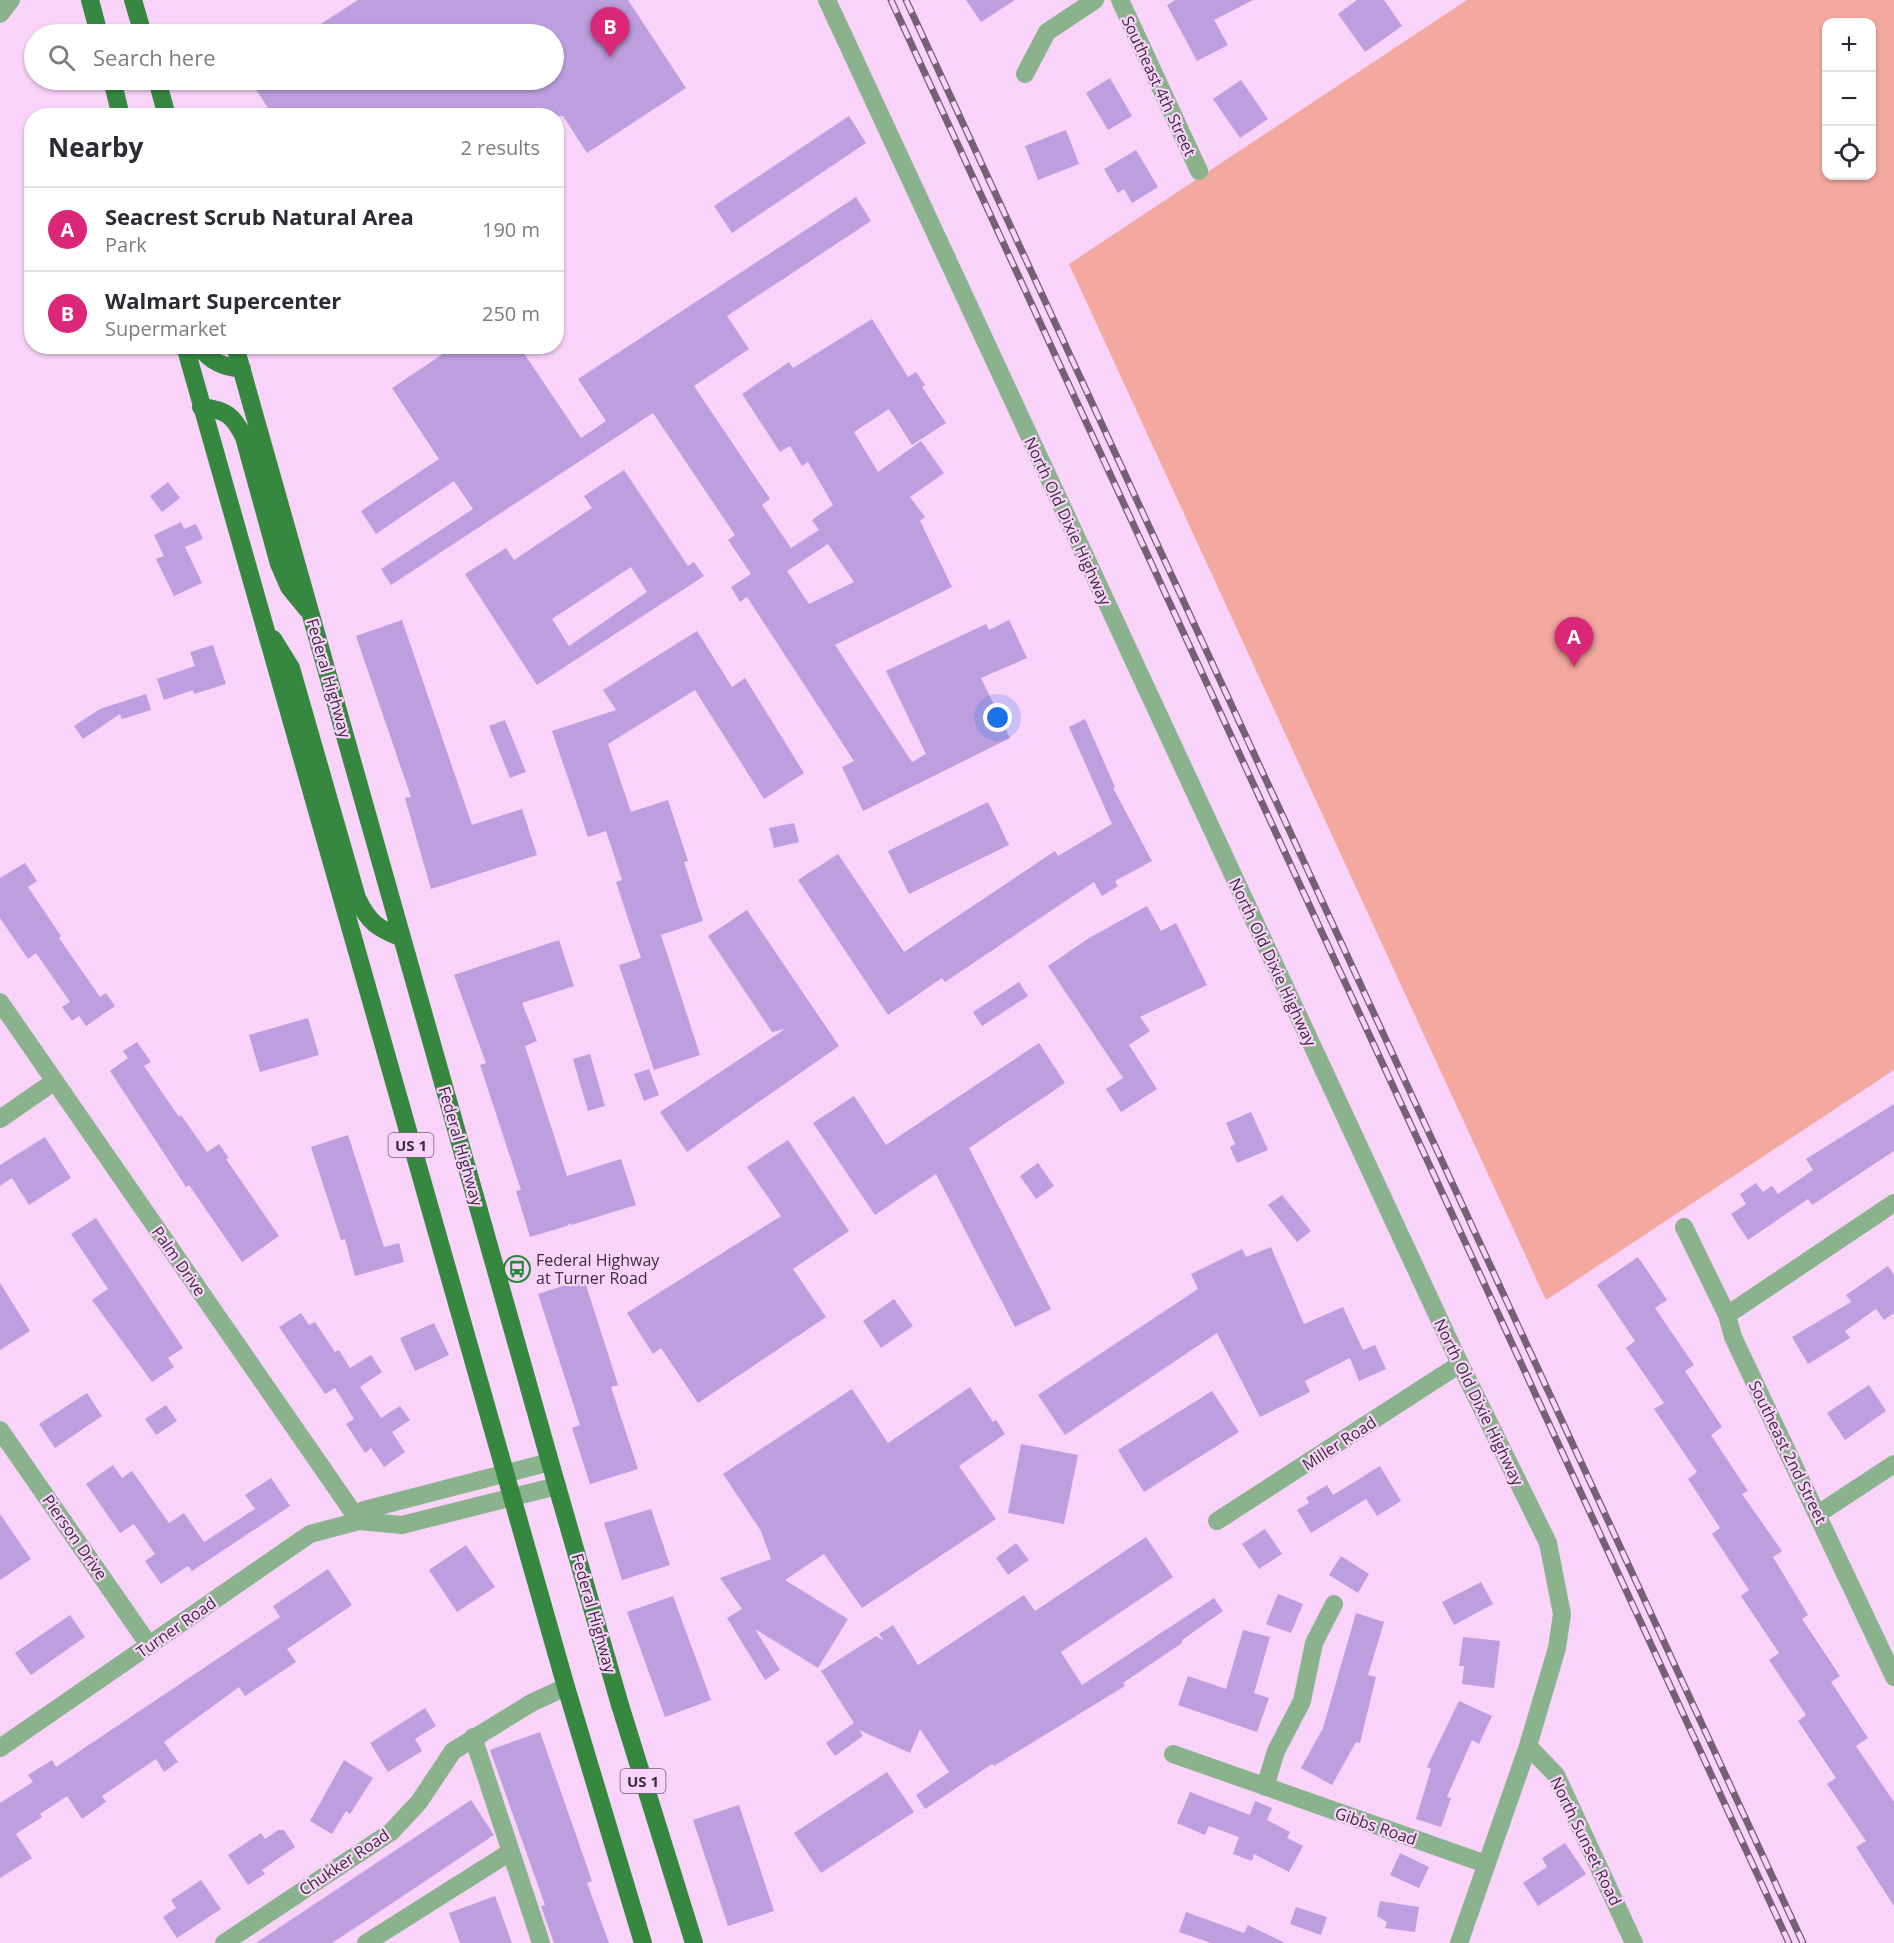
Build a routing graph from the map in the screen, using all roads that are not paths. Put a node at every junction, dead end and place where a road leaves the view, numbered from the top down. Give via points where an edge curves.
1 (11, 0) edge
2 (90, 0) edge
3 (133, 0) edge
4 (826, 0) edge
5 (1095, 0) edge
6 (1120, 0) edge
7 (0, 14) edge
8 (96, 24) edge
9 (140, 24) edge
10 (1025, 74) dead end
11 (114, 90) edge
12 (160, 90) edge
13 (119, 108) edge
14 (165, 108) edge
15 (1199, 171) dead end
16 (187, 354) edge
17 (205, 354) edge
18 (237, 354) edge
19 (242, 369) junction
20 (201, 408) junction
21 (310, 612) junction
22 (265, 631) junction
23 (402, 938) junction
24 (0, 1002) edge
25 (55, 1081) junction
26 (0, 1119) edge
27 (1894, 1203) edge
28 (1684, 1227) dead end
29 (1727, 1315) junction
30 (1460, 1364) junction
31 (0, 1430) edge
32 (550, 1462) junction
33 (1894, 1464) edge
34 (506, 1473) junction
35 (557, 1486) junction
36 (512, 1496) junction
37 (1818, 1514) junction
38 (358, 1521) junction
39 (1217, 1521) dead end
40 (1334, 1604) dead end
41 (149, 1645) junction
42 (1894, 1677) edge
43 (566, 1687) junction
44 (473, 1737) junction
45 (1528, 1746) junction
46 (0, 1748) edge
47 (1173, 1754) dead end
48 (1265, 1787) junction
49 (510, 1852) junction
50 (1486, 1864) junction
51 (224, 1943) edge
52 (366, 1943) edge
53 (541, 1943) edge
54 (643, 1943) edge
55 (694, 1943) edge
56 (1459, 1943) edge
57 (1634, 1943) edge

1 - 7 street
2 - 8 main road
3 - 9 main road
4 - 30 street, North Old Dixie Highway
5 - 10 street via 1047,32
6 - 15 street, Southeast 4th Street
11 - 13 main road
12 - 14 main road
16 - 20 main road, US 1
17 - 19 main road via 223,367
18 - 19 main road, Federal Highway / US 1
19 - 21 main road, Federal Highway / US 1
20 - 21 main road via 221,409 236,422 244,437 279,564 289,587
20 - 22 main road, US 1
21 - 23 main road, Federal Highway / US 1
22 - 23 main road via 279,645 291,668 357,898 365,915 378,928
22 - 34 main road, US 1
23 - 32 main road, Federal Highway / US 1
24 - 25 street, Palm Drive
25 - 26 street
25 - 38 street, Palm Drive
27 - 29 street
28 - 29 street, Southeast 2nd Street
29 - 37 street, Southeast 2nd Street via 1733,1337
30 - 39 street, Miller Road
30 - 45 street, North Old Dixie Highway via 1548,1543 1561,1598 1557,1648
31 - 41 street, Pierson Drive
32 - 34 street, Turner Road
32 - 35 main road, Federal Highway / US 1
33 - 37 street
34 - 36 main road, US 1
34 - 38 street, Turner Road via 364,1510
35 - 36 street, Turner Road
35 - 55 main road, Federal Highway / US 1
36 - 38 street, Turner Road via 402,1525
36 - 43 main road, US 1
37 - 42 street, Southeast 2nd Street
38 - 41 street, Turner Road via 310,1534
40 - 48 street via 1314,1643 1302,1701 1276,1751
41 - 46 street, Turner Road
43 - 44 street, Chukker Road
43 - 54 main road, US 1
44 - 49 street
44 - 51 street, Chukker Road via 453,1751 419,1802 391,1832
45 - 50 street, North Old Dixie Highway
45 - 57 street, North Sunset Road via 1556,1775
47 - 48 street, Gibbs Road
48 - 50 street, Gibbs Road
49 - 52 street
49 - 53 street
50 - 56 street, North Old Dixie Highway

